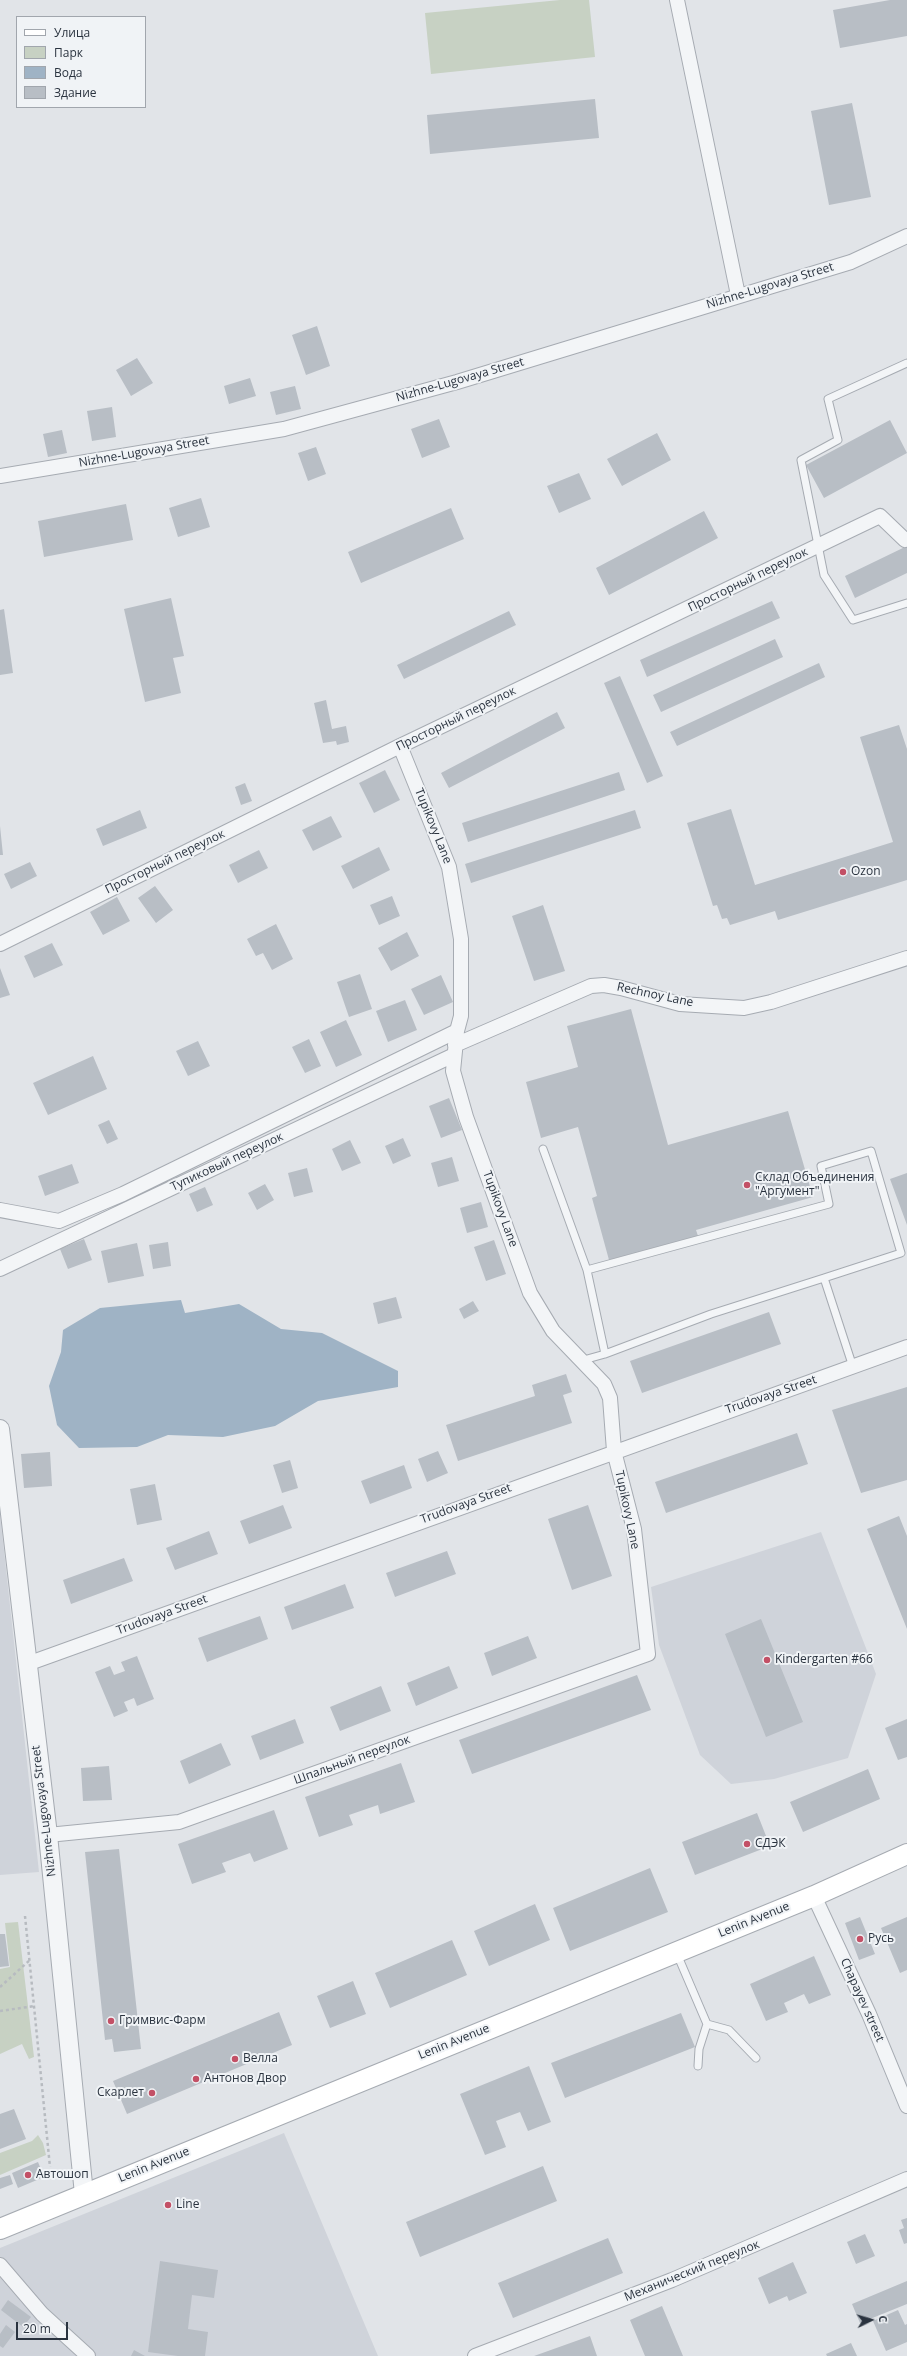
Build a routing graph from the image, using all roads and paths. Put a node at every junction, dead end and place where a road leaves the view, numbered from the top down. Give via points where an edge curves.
1 (677, 0) edge
2 (907, 236) edge
3 (738, 295) junction
4 (907, 363) edge
5 (0, 476) edge
6 (907, 539) edge
7 (817, 546) junction
8 (907, 603) edge
9 (400, 746) junction
10 (0, 944) edge
11 (907, 958) edge
12 (456, 1044) junction
13 (543, 1149) dead end
14 (0, 1210) edge
15 (0, 1269) edge
16 (587, 1270) junction
17 (824, 1278) junction
18 (907, 1347) edge
19 (605, 1354) junction
20 (580, 1361) junction
21 (853, 1366) junction
22 (0, 1429) edge
23 (614, 1451) junction
24 (648, 1654) joint
25 (27, 1664) junction
26 (48, 1835) junction
27 (907, 1854) edge
28 (814, 1896) junction
29 (25, 1916) dead end
30 (676, 1952) junction
31 (30, 1960) junction
32 (0, 1987) edge
33 (35, 2006) junction
34 (0, 2011) edge
35 (707, 2024) junction
36 (756, 2058) dead end
37 (698, 2066) dead end
38 (907, 2106) edge
39 (50, 2167) dead end
40 (907, 2179) edge
41 (84, 2194) junction
42 (0, 2229) edge
43 (0, 2265) edge
44 (88, 2356) edge
45 (475, 2356) edge

1 - 3 street
2 - 3 street, Nizhne-Lugovaya Street via 850,262
3 - 5 street, Nizhne-Lugovaya Street via 458,382 284,429
4 - 7 lane via 828,399 838,440 801,460
6 - 7 street, Просторный переулок via 905,540 880,516
7 - 8 lane via 824,575 853,620
7 - 9 street, Просторный переулок
9 - 10 street, Просторный переулок
9 - 12 street, Tupikovy Lane via 450,867 461,939 461,1016
11 - 12 street, Rechnoy Lane via 771,1002 744,1008 680,1004 622,988 591,986
12 - 14 street, Тупиковый переулок via 59,1221
12 - 15 street, Тупиковый переулок
12 - 20 street, Tupikovy Lane via 454,1071 466,1117 530,1293 553,1331
13 - 16 lane
16 - 17 lane via 829,1204 821,1166 871,1151 900,1253
16 - 19 lane
17 - 19 lane via 711,1314
17 - 21 lane
18 - 21 street, Trudovaya Street
19 - 20 lane
20 - 23 street, Tupikovy Lane via 604,1384 610,1398
21 - 23 street, Trudovaya Street
22 - 25 street, Nizhne-Lugovaya Street
23 - 24 street, Tupikovy Lane via 634,1529
23 - 25 street, Trudovaya Street
24 - 26 street, Шпальный переулок via 179,1822
25 - 26 street, Nizhne-Lugovaya Street
26 - 41 street, Nizhne-Lugovaya Street
27 - 28 main road, Lenin Avenue
28 - 30 main road, Lenin Avenue
28 - 38 street, Chapayev street via 869,2014
29 - 31 path
30 - 35 lane
30 - 41 main road, Lenin Avenue
31 - 32 path
31 - 33 path
33 - 34 path
33 - 39 path
35 - 36 lane via 729,2030
35 - 37 lane via 699,2049
40 - 45 street, Механический переулок via 672,2280
41 - 42 main road, Lenin Avenue
43 - 44 street via 42,2314

